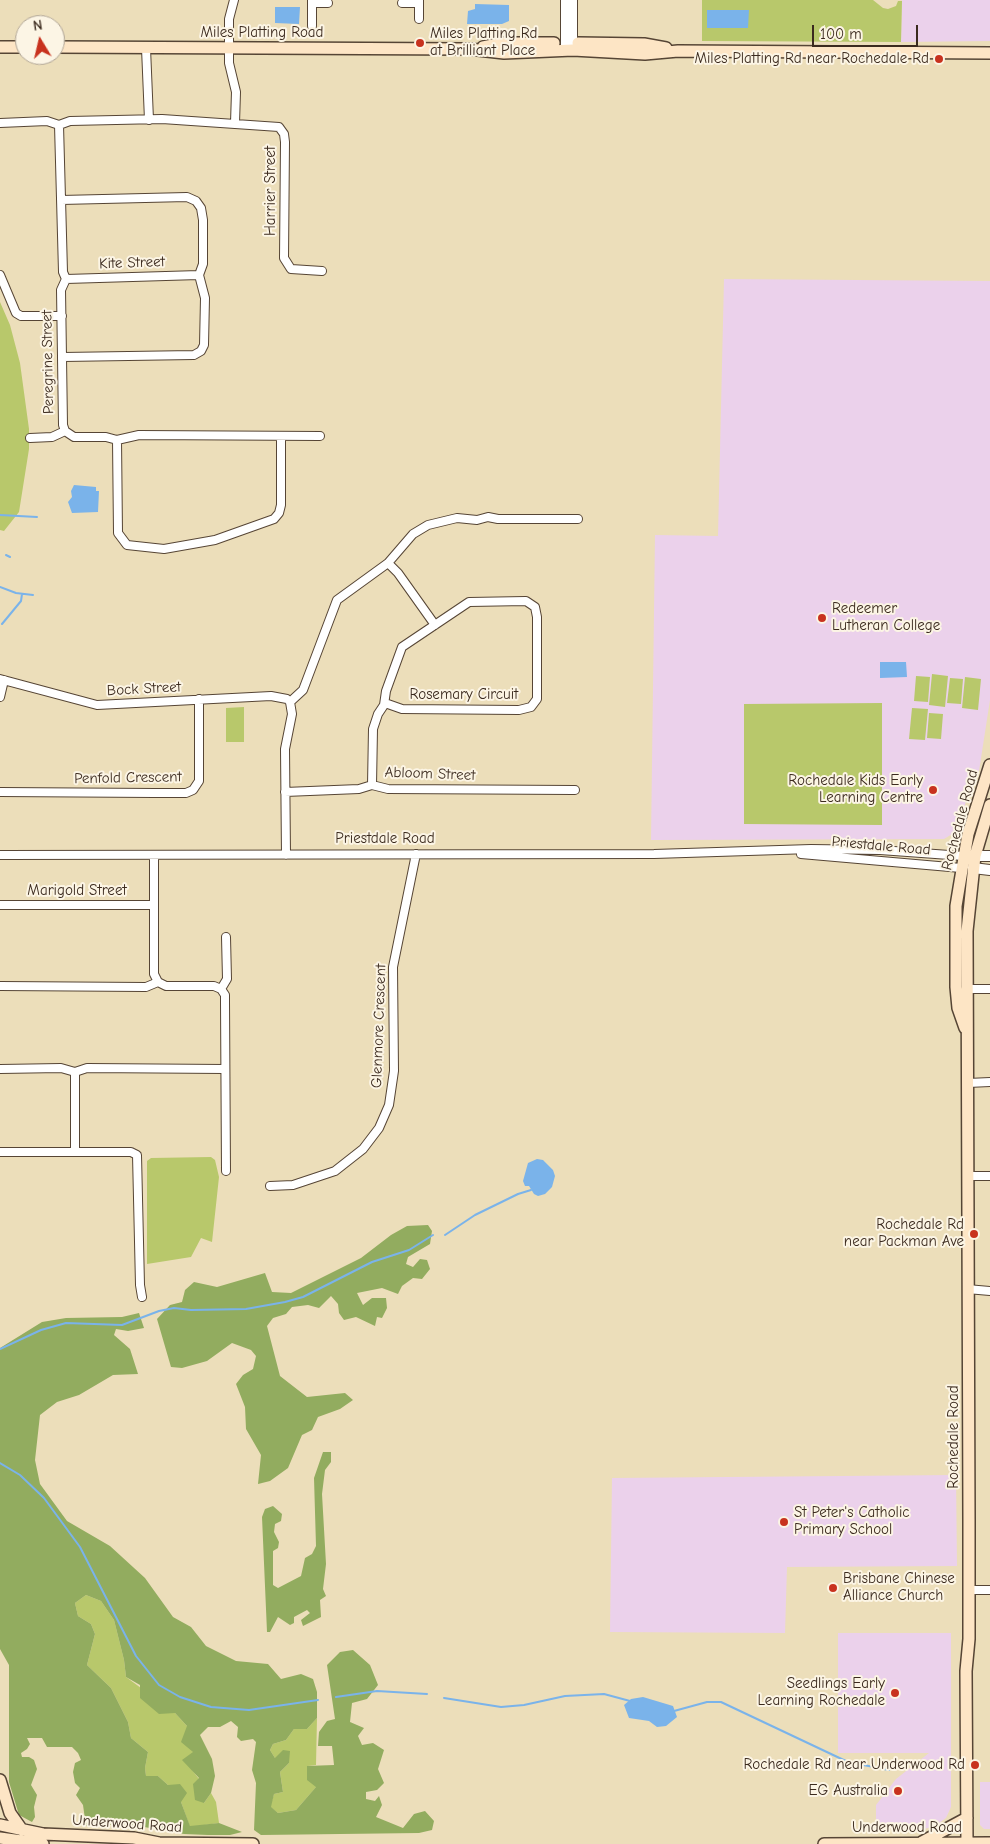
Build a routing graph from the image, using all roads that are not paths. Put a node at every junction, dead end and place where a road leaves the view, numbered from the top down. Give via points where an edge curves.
1 (234, 0) edge
2 (564, 0) edge
3 (573, 0) edge
4 (312, 1) edge
5 (419, 2) edge
6 (328, 3) dead end
7 (402, 3) dead end
8 (419, 19) dead end
9 (312, 26) dead end
10 (569, 46) junction
11 (0, 47) edge
12 (15, 47) edge
13 (65, 47) edge
14 (146, 48) junction
15 (229, 48) junction
16 (990, 53) edge
17 (149, 120) junction
18 (0, 123) edge
19 (235, 123) junction
20 (59, 125) junction
21 (61, 200) junction
22 (322, 271) dead end
23 (0, 275) edge
24 (199, 275) junction
25 (66, 278) junction
26 (62, 316) junction
27 (63, 357) junction
28 (65, 431) junction
29 (282, 436) junction
30 (320, 436) dead end
31 (30, 438) dead end
32 (117, 440) junction
33 (578, 520) dead end
34 (388, 563) junction
35 (434, 625) junction
36 (2, 680) edge
37 (0, 697) edge
38 (199, 699) junction
39 (290, 702) junction
40 (385, 703) junction
41 (990, 765) edge
42 (372, 785) junction
43 (575, 790) dead end
44 (0, 792) edge
45 (285, 792) junction
46 (990, 805) edge
47 (769, 851) junction
48 (0, 854) edge
49 (416, 854) junction
50 (154, 855) junction
51 (286, 855) junction
52 (975, 856) junction
53 (990, 856) edge
54 (962, 862) junction
55 (973, 868) junction
56 (990, 870) edge
57 (0, 905) edge
58 (154, 905) junction
59 (226, 937) dead end
60 (158, 982) junction
61 (0, 986) edge
62 (221, 989) junction
63 (990, 989) edge
64 (968, 990) junction
65 (966, 1030) junction
66 (0, 1069) edge
67 (225, 1069) junction
68 (75, 1072) junction
69 (968, 1082) junction
70 (990, 1082) edge
71 (0, 1152) edge
72 (75, 1152) junction
73 (226, 1171) dead end
74 (968, 1176) junction
75 (990, 1176) edge
76 (270, 1186) dead end
77 (967, 1289) junction
78 (990, 1290) edge
79 (142, 1297) dead end
80 (969, 1590) junction
81 (990, 1590) edge
82 (0, 1780) edge
83 (967, 1818) junction
84 (0, 1825) edge
85 (22, 1830) junction
86 (0, 1838) edge
87 (217, 1843) edge
88 (882, 1843) edge
89 (921, 1843) junction
90 (967, 1843) edge
91 (990, 1843) edge
92 (43, 1844) edge
93 (253, 1844) edge
94 (824, 1844) edge

1 - 15 street via 229,19
2 - 10 street
3 - 10 street
4 - 6 street
4 - 9 street
5 - 7 street
5 - 8 street
10 - 15 main road, Miles Platting Road via 504,53 469,49
10 - 16 main road, Miles Platting Road via 645,54 678,51
11 - 12 main road
13 - 14 main road, Miles Platting Road
14 - 15 main road, Miles Platting Road
14 - 17 street
15 - 19 street via 230,71 236,92
17 - 19 street, Harrier Street
17 - 20 street, Harrier Street via 70,121
18 - 20 street, Harrier Street via 47,121
19 - 22 street, Harrier Street via 273,125 284,134 284,258 291,269
20 - 21 street, Peregrine Street
21 - 24 street via 187,197 196,201 203,220 203,264
21 - 25 street, Peregrine Street via 63,272
23 - 26 street via 16,314
24 - 25 street, Kite Street
24 - 27 street via 205,298 204,345 194,355
25 - 26 street, Peregrine Street via 61,290
26 - 27 street, Peregrine Street
27 - 28 street, Peregrine Street
28 - 31 street via 52,437
28 - 32 street, Peregrine Street via 74,438
29 - 30 street, Peregrine Street
29 - 32 street, Peregrine Street via 139,435
29 - 32 street via 281,505 274,519 215,540 156,549 128,545 118,533
33 - 34 street via 488,517 443,520 413,534
34 - 35 street
34 - 39 street via 337,600 303,690
35 - 40 street, Rosemary Circuit via 402,648 386,691
35 - 40 street, Rosemary Circuit via 475,600 530,603 537,611 536,704 519,710 402,709
36 - 37 street
36 - 38 street, Bock Street via 97,705
38 - 39 street, Bock Street via 271,696
38 - 44 street, Penfold Crescent via 199,781 193,790 186,793
39 - 45 street via 292,714 285,749
40 - 42 street, Rosemary Circuit via 373,729
41 - 54 main road, Rochedale Road
42 - 43 street, Abloom Street via 388,789
42 - 45 street, Abloom Street via 359,789
45 - 51 street
46 - 52 main road, Rochedale Road
47 - 49 street, Priestdale Road
47 - 54 street, Priestdale Road
47 - 54 street, Priestdale Road via 880,850
48 - 50 street, Priestdale Road
49 - 51 street, Priestdale Road
49 - 76 street, Glenmore Crescent via 393,967 394,1071 389,1105 379,1128 363,1149 335,1171 293,1185
50 - 51 street, Priestdale Road
50 - 58 street
52 - 53 street, Priestdale Road
52 - 54 main road, Priestdale Road
52 - 55 main road, Rochedale Road
54 - 55 main road, Priestdale Road
54 - 65 main road, Rochedale Road via 956,906 955,956 958,1008
55 - 56 street, Priestdale Road
55 - 64 main road, Rochedale Road via 967,931
57 - 58 street, Marigold Street
58 - 60 street via 154,974
59 - 62 street via 226,979
60 - 61 street via 146,987
60 - 62 street via 166,986 214,986
62 - 67 street via 225,995
63 - 64 street
64 - 65 main road, Rochedale Road
65 - 69 main road, Rochedale Road
66 - 68 street via 61,1068
67 - 68 street via 88,1068
67 - 73 street
68 - 72 street
69 - 70 street
69 - 74 main road, Rochedale Road
71 - 72 street
72 - 79 street via 131,1152 139,1159
74 - 75 street
74 - 77 main road, Rochedale Road
77 - 78 street
77 - 80 main road, Rochedale Road
80 - 81 street
80 - 83 main road, Rochedale Road
82 - 85 main road via 10,1813
83 - 89 main road
83 - 90 main road, Rochedale Road
84 - 85 main road, Underwood Road
85 - 87 main road, Underwood Road via 68,1836 134,1838 159,1844
86 - 92 main road
87 - 93 main road, Underwood Road
88 - 89 main road, Underwood Road
88 - 94 main road, Underwood Road
89 - 90 main road, Underwood Road
90 - 91 main road, Underwood Road

